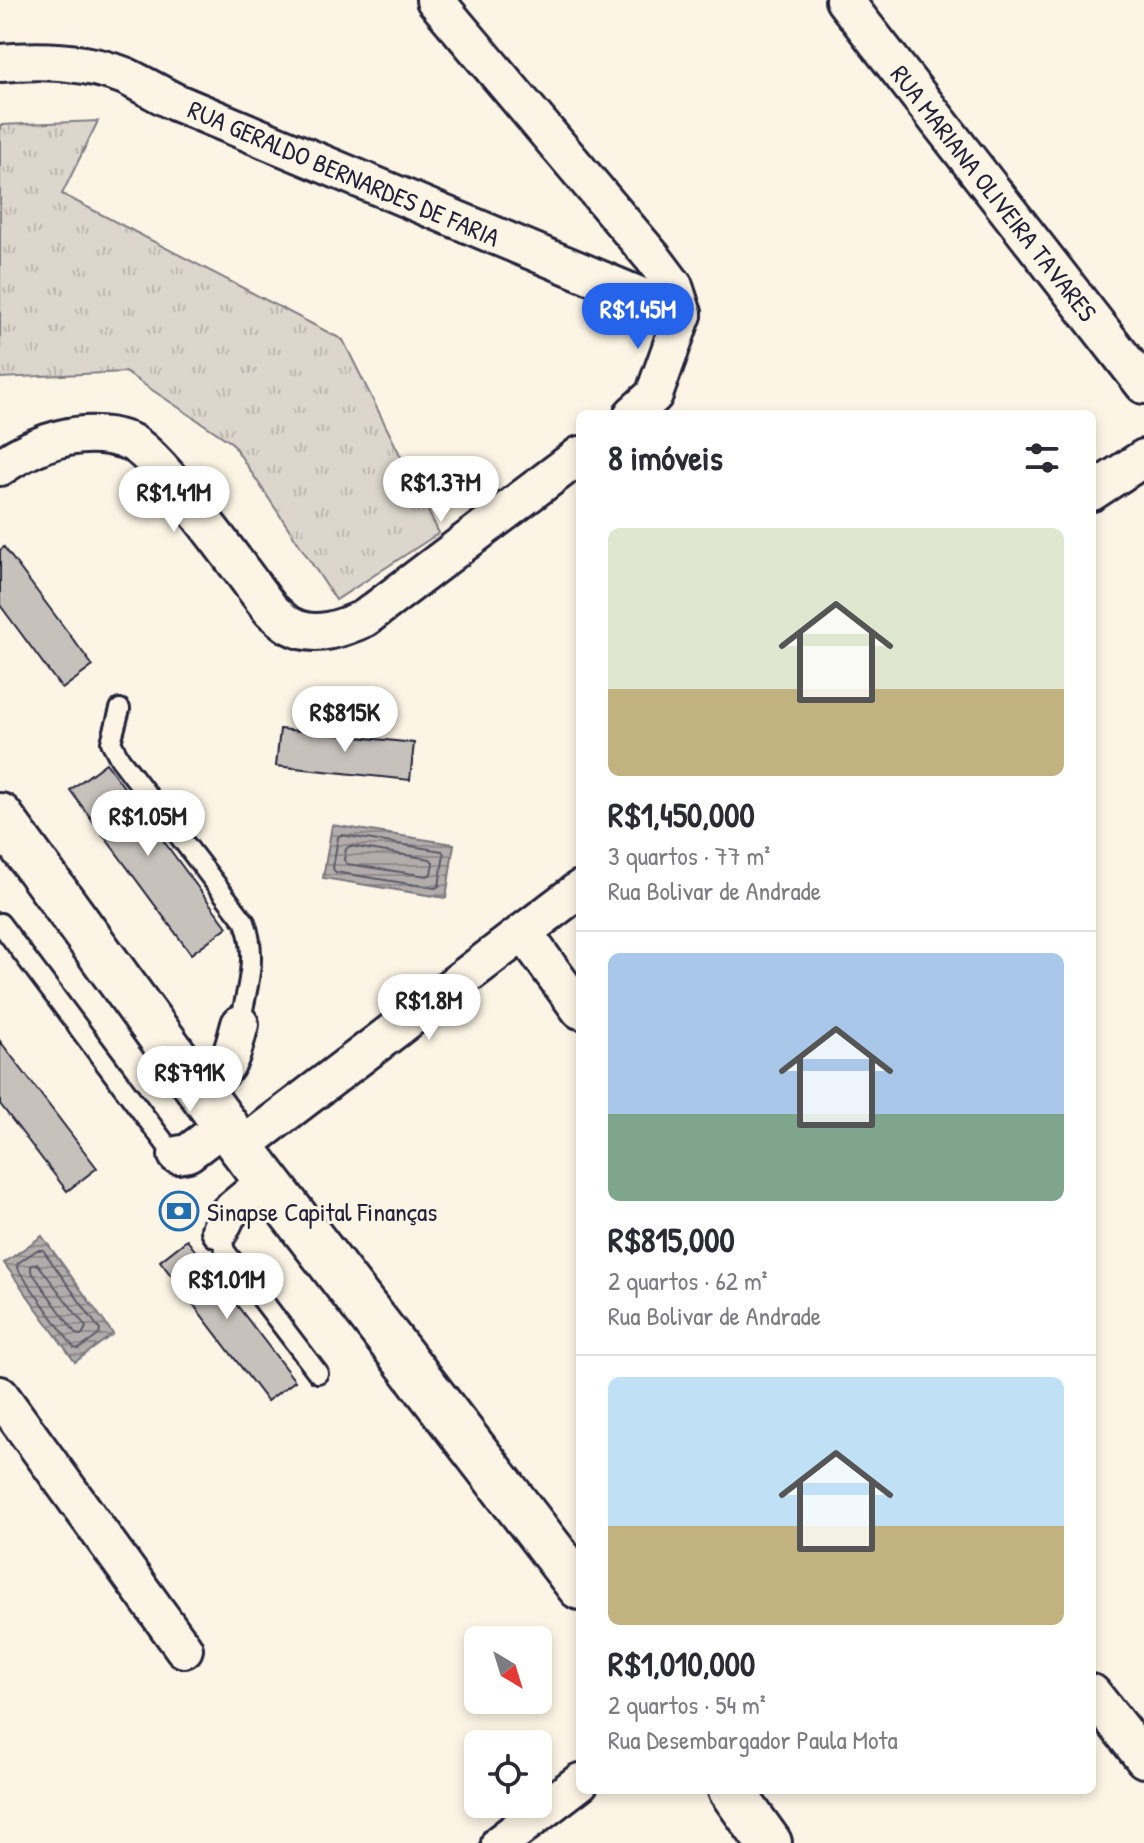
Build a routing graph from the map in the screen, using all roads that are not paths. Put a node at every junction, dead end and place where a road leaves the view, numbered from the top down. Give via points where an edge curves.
1 (435, 0) edge
2 (844, 0) edge
3 (0, 63) edge
4 (683, 314) junction
5 (1144, 385) edge
6 (637, 410) edge
7 (576, 458) edge
8 (1144, 458) edge
9 (0, 467) edge
10 (1096, 489) edge
11 (120, 709) dead end
12 (0, 816) edge
13 (576, 892) edge
14 (0, 923) edge
15 (524, 933) junction
16 (576, 1004) edge
17 (240, 1024) joint
18 (201, 1089) junction
19 (245, 1151) junction
20 (177, 1155) joint
21 (220, 1230) joint
22 (318, 1373) dead end
23 (0, 1395) edge
24 (576, 1582) edge
25 (184, 1649) dead end
26 (1096, 1698) edge
27 (1144, 1759) edge
28 (576, 1785) edge
29 (734, 1794) edge
30 (500, 1843) edge
31 (769, 1843) edge

1 - 4 street via 653,258 674,286
2 - 5 street, RUA MARIANA OLIVEIRA TAVARES
3 - 4 street, RUA GERALDO BERNARDES DE FARIA via 64,63 124,76
4 - 6 street via 654,395
7 - 9 street via 365,618 342,629 317,632 292,627 271,610 162,470 130,441 89,434 50,439
8 - 10 street
11 - 17 lane via 111,742 120,759 245,922 252,963
12 - 18 street
13 - 15 street
14 - 20 lane
15 - 16 street
15 - 19 street
17 - 18 street via 223,1073
18 - 19 street
19 - 20 street
19 - 21 street
19 - 24 street
21 - 22 lane via 225,1251
23 - 25 street
26 - 27 street
28 - 30 street
29 - 31 street

